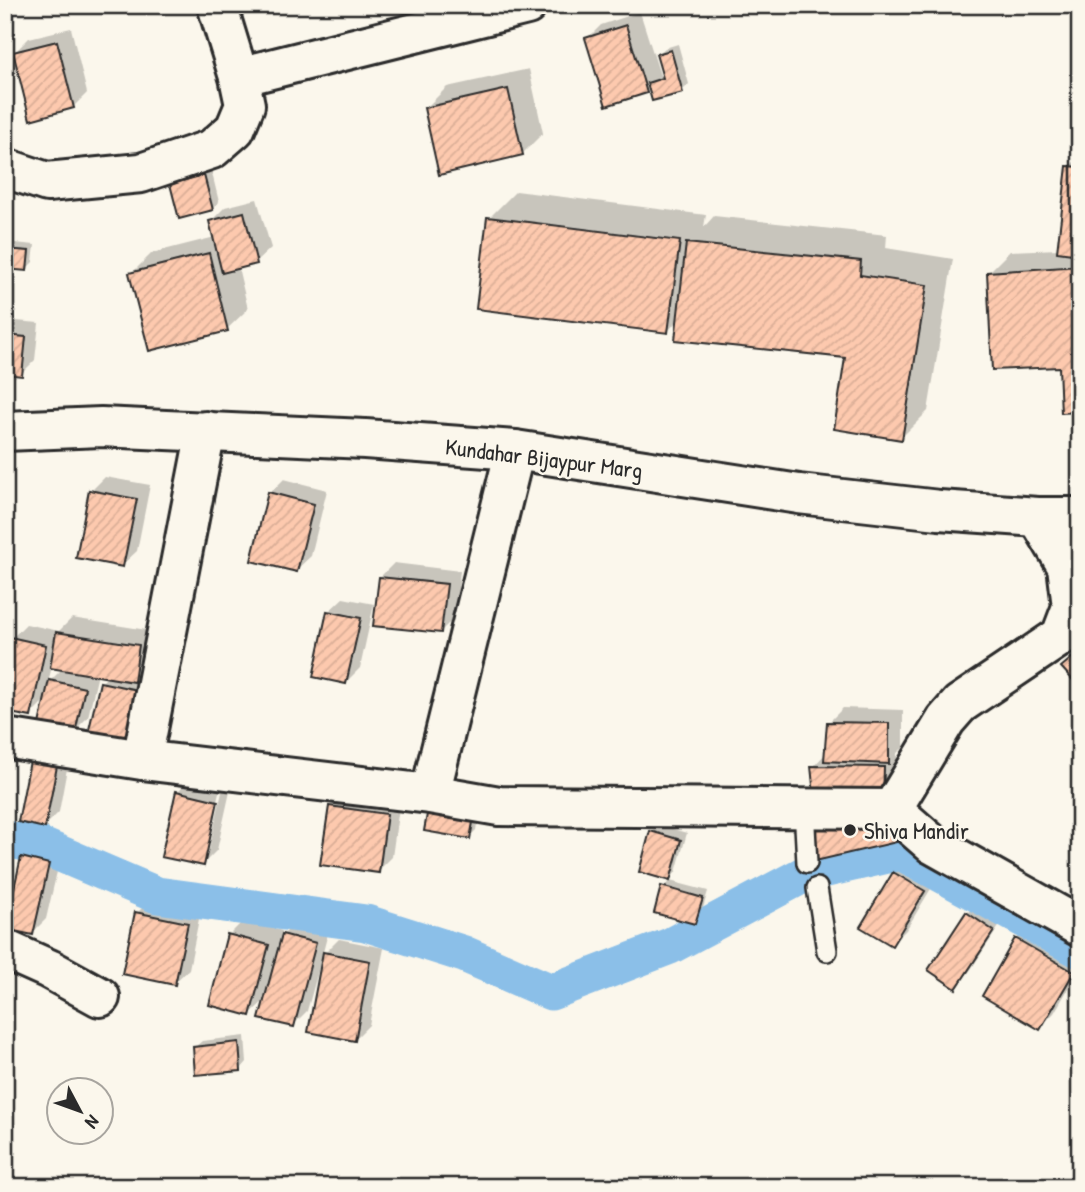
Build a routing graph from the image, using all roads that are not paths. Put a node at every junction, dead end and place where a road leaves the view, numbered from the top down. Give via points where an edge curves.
1 (217, 5) edge
2 (527, 5) edge
3 (239, 77) junction
4 (5, 168) edge
5 (206, 431) junction
6 (5, 432) edge
7 (515, 450) junction
8 (1038, 517) junction
9 (1080, 517) edge
10 (1076, 610) edge
11 (5, 738) edge
12 (142, 760) junction
13 (430, 794) junction
14 (804, 808) junction
15 (892, 809) junction
16 (807, 863) dead end
17 (817, 888) dead end
18 (1080, 927) edge
19 (5, 951) edge
20 (827, 951) dead end
21 (100, 997) dead end

1 - 3 street
2 - 3 street
3 - 4 street via 246,105 235,129 212,149 141,173 47,183
5 - 6 street, Kundahar Bijaypur Marg via 101,427
5 - 7 street, Kundahar Bijaypur Marg
5 - 12 street
7 - 8 street, Kundahar Bijaypur Marg via 799,494
7 - 13 street
8 - 9 street, Kundahar Bijaypur Marg
8 - 10 street via 1067,566
10 - 15 street via 1061,636 960,704
11 - 12 street
12 - 13 street
13 - 14 street via 499,806
14 - 15 street
14 - 16 lane
15 - 18 street via 932,844
17 - 20 lane
19 - 21 street

